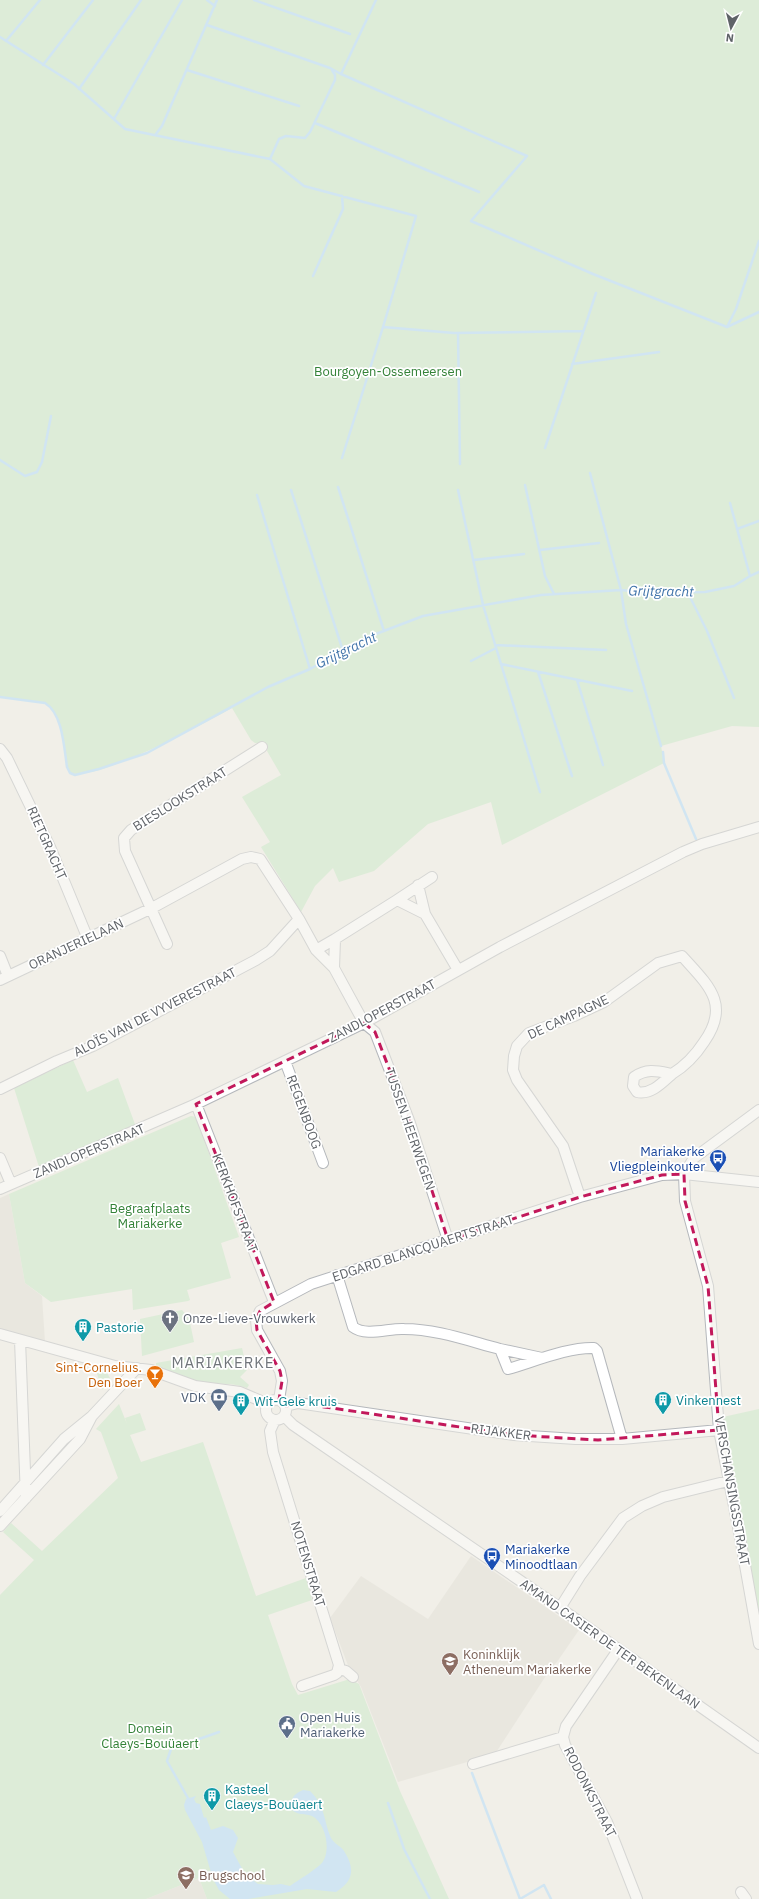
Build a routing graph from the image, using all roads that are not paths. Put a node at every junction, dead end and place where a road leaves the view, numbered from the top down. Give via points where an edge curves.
1 (262, 747) dead end
2 (1, 749) edge
3 (759, 827) edge
4 (432, 877) dead end
5 (418, 885) junction
6 (397, 900) junction
7 (152, 908) junction
8 (425, 914) junction
9 (299, 920) junction
10 (88, 939) junction
11 (335, 939) junction
12 (167, 944) dead end
13 (316, 950) junction
14 (0, 956) edge
15 (334, 968) junction
16 (458, 970) junction
17 (4, 978) edge
18 (364, 1023) junction
19 (285, 1061) junction
20 (672, 1074) dead end
21 (0, 1089) edge
22 (196, 1104) junction
23 (759, 1110) edge
24 (0, 1158) edge
25 (323, 1163) dead end
26 (684, 1174) junction
27 (759, 1182) edge
28 (11, 1184) junction
29 (0, 1189) edge
30 (580, 1197) junction
31 (448, 1240) junction
32 (336, 1275) junction
33 (274, 1302) junction
34 (0, 1334) edge
35 (20, 1340) junction
36 (500, 1349) junction
37 (542, 1358) junction
38 (137, 1368) junction
39 (283, 1403) junction
40 (268, 1404) junction
41 (92, 1416) junction
42 (279, 1418) junction
43 (719, 1430) junction
44 (622, 1439) junction
45 (728, 1481) junction
46 (25, 1482) junction
47 (26, 1498) junction
48 (1, 1509) edge
49 (0, 1526) edge
50 (560, 1608) junction
51 (759, 1644) edge
52 (618, 1650) junction
53 (339, 1669) junction
54 (352, 1677) dead end
55 (302, 1686) dead end
56 (563, 1737) junction
57 (759, 1748) edge
58 (473, 1764) dead end
59 (637, 1899) edge

1 - 7 street, BIESLOOKSTRAAT via 124,838 125,851
2 - 10 street, RIETGRACHT via 50,847
3 - 16 street, ZANDLOPERSTRAAT via 683,852
4 - 5 street
5 - 6 street
5 - 8 street
6 - 8 street
6 - 11 street
7 - 9 street, ORANJERIELAAN via 242,859 251,857 260,859 268,869
7 - 10 street, ORANJERIELAAN
7 - 12 street
8 - 16 street
9 - 13 street, ORANJERIELAAN
9 - 21 street, ALOÏS VAN DE VYVERESTRAAT via 270,951 256,960 93,1046
10 - 17 street, ORANJERIELAAN
11 - 13 street
11 - 15 street
13 - 15 street, ORANJERIELAAN
14 - 17 street
15 - 18 street, TUSSEN HEERWEGEN
16 - 18 street, ZANDLOPERSTRAAT
18 - 19 street, ZANDLOPERSTRAAT
18 - 31 street, TUSSEN HEERWEGEN via 375,1032 410,1123
19 - 22 street, ZANDLOPERSTRAAT
19 - 25 street, REGENBOOG
20 - 30 street, DE CAMPAGNE via 695,1056 714,1026 717,1013 714,998 708,988 682,956 658,963 604,1002 529,1033 522,1039 514,1056 513,1070 517,1080 564,1146
22 - 28 street, ZANDLOPERSTRAAT
22 - 33 street, KERKHOFSTRAAT
23 - 26 street via 694,1158
24 - 28 street
26 - 27 street, EDGARD BLANCQUAERTSTRAAT
26 - 30 street, EDGARD BLANCQUAERTSTRAAT via 662,1175
26 - 43 street, VERSCHANSINGSSTRAAT via 685,1201 708,1286
28 - 29 street, ZANDLOPERSTRAAT
30 - 31 street, EDGARD BLANCQUAERTSTRAAT
31 - 32 street, EDGARD BLANCQUAERTSTRAAT
32 - 33 street, EDGARD BLANCQUAERTSTRAAT via 310,1284
32 - 36 street via 353,1327 358,1331 418,1329
33 - 39 street, EDGARD BLANCQUAERTSTRAAT via 260,1311 256,1320 256,1332 280,1371
34 - 35 street
35 - 38 street via 115,1366
35 - 46 street
36 - 37 street
36 - 37 street via 508,1369
37 - 44 street via 588,1348 597,1351
38 - 40 street via 152,1370 195,1386 240,1392
38 - 41 street
39 - 40 street via 273,1400
39 - 42 street via 286,1411
39 - 44 street, RIJAKKER via 298,1403 514,1435
40 - 42 street via 267,1414
41 - 46 street via 64,1439
41 - 47 street via 80,1439
42 - 50 street, AMAND CASIER DE TER BEKENLAAN via 293,1424
42 - 53 street, NOTENSTRAAT via 270,1430 273,1452
43 - 44 street, RIJAKKER
43 - 45 street, VERSCHANSINGSSTRAAT
45 - 50 street via 663,1497 623,1518
45 - 51 street, VERSCHANSINGSSTRAAT
46 - 47 street
46 - 48 street
47 - 49 street
50 - 52 street, AMAND CASIER DE TER BEKENLAAN
52 - 56 street, RODONKSTRAAT via 566,1726
52 - 57 street, AMAND CASIER DE TER BEKENLAAN
53 - 54 street
53 - 55 street via 334,1675
56 - 58 street
56 - 59 street, RODONKSTRAAT via 568,1752 607,1822

